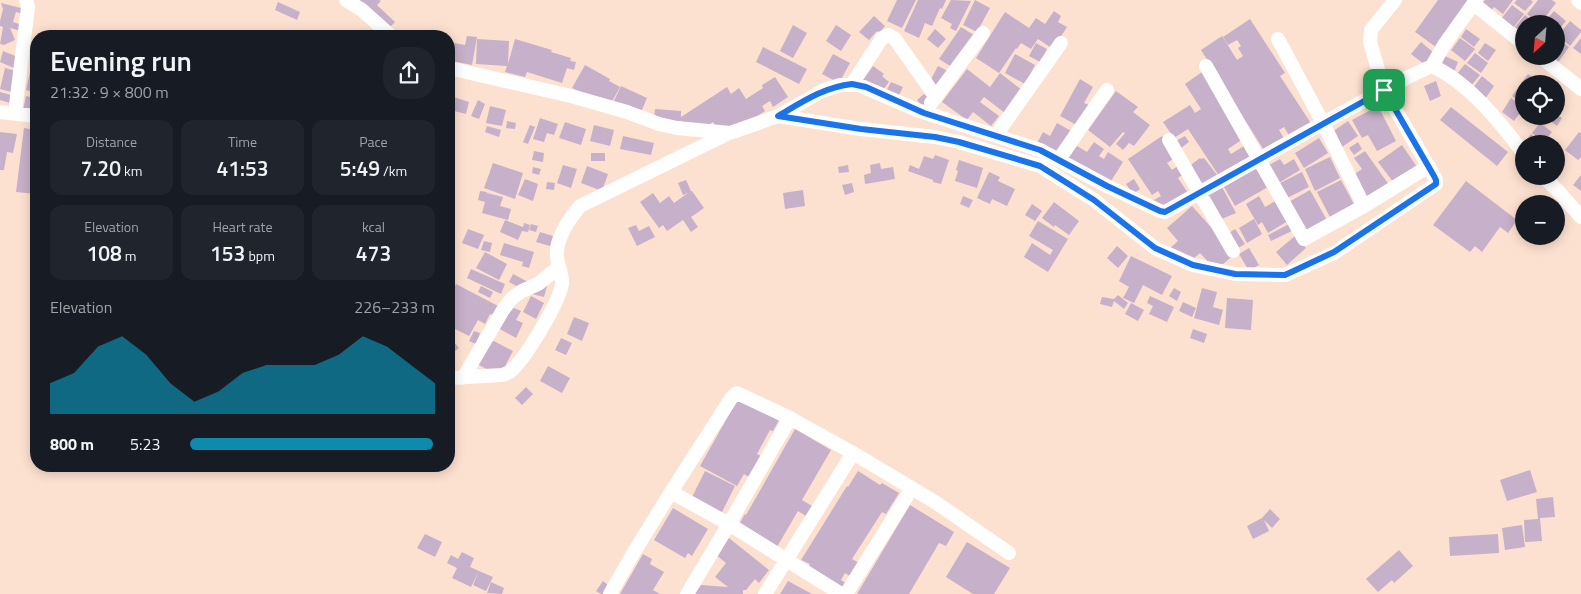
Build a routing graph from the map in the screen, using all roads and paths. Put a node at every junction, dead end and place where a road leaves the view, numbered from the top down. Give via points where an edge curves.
1 (26, 0) edge
2 (346, 0) edge
3 (1395, 0) edge
4 (1578, 0) edge
5 (1475, 2) edge
6 (1581, 3) edge
7 (384, 30) edge
8 (983, 33) dead end
9 (1515, 36) edge
10 (1278, 39) dead end
11 (1061, 43) dead end
12 (1551, 65) edge
13 (1206, 66) dead end
14 (1432, 66) junction
15 (455, 69) edge
16 (1581, 71) edge
17 (852, 84) junction
18 (1577, 86) edge
19 (1107, 90) dead end
20 (1384, 90) junction
21 (936, 97) junction
22 (0, 112) edge
23 (15, 113) junction
24 (924, 113) junction
25 (30, 115) edge
26 (778, 116) junction
27 (1323, 123) junction
28 (730, 133) junction
29 (996, 135) junction
30 (1169, 140) dead end
31 (1515, 143) edge
32 (1059, 159) junction
33 (1259, 159) junction
34 (1429, 166) junction
35 (1552, 185) edge
36 (1199, 193) junction
37 (1364, 206) junction
38 (1581, 217) edge
39 (1233, 251) dead end
40 (560, 267) junction
41 (456, 378) edge
42 (790, 418) junction
43 (853, 453) junction
44 (912, 488) junction
45 (671, 492) junction
46 (729, 524) junction
47 (1009, 553) dead end
48 (786, 560) junction
49 (610, 594) edge
50 (687, 594) edge
51 (765, 594) edge
52 (842, 594) edge
53 (846, 594) edge

1 - 23 street via 28,7
2 - 7 street
3 - 20 street via 1370,35
4 - 6 street
5 - 9 street
5 - 14 street
8 - 21 street
10 - 27 street
11 - 29 street
12 - 18 street
13 - 33 street
14 - 20 street
14 - 31 street via 1473,95
15 - 28 street via 571,96 659,124
16 - 18 street
17 - 21 street via 882,38 889,35
17 - 24 street
17 - 26 street via 822,91
19 - 32 street
20 - 27 street
20 - 34 street
21 - 24 street
22 - 23 street
23 - 25 street
24 - 29 street
26 - 28 street
26 - 34 street via 935,137 1040,166 1094,200 1155,248 1193,265 1235,274 1285,275 1334,252 1434,187 1436,180
27 - 33 street
27 - 37 street
28 - 40 street via 580,206 560,240 557,256
29 - 32 street
30 - 36 street
32 - 36 street via 1160,211 1169,210
33 - 36 street
33 - 37 street via 1304,239
34 - 37 street
35 - 38 street
36 - 39 street
40 - 41 street via 512,298
40 - 41 street via 562,282 556,302 513,369 502,375
42 - 43 street
42 - 45 street via 737,393
42 - 46 street
43 - 44 street
43 - 48 street
44 - 47 street
44 - 53 street
45 - 46 street
45 - 49 street
46 - 48 street
46 - 50 street
48 - 51 street
48 - 52 street

